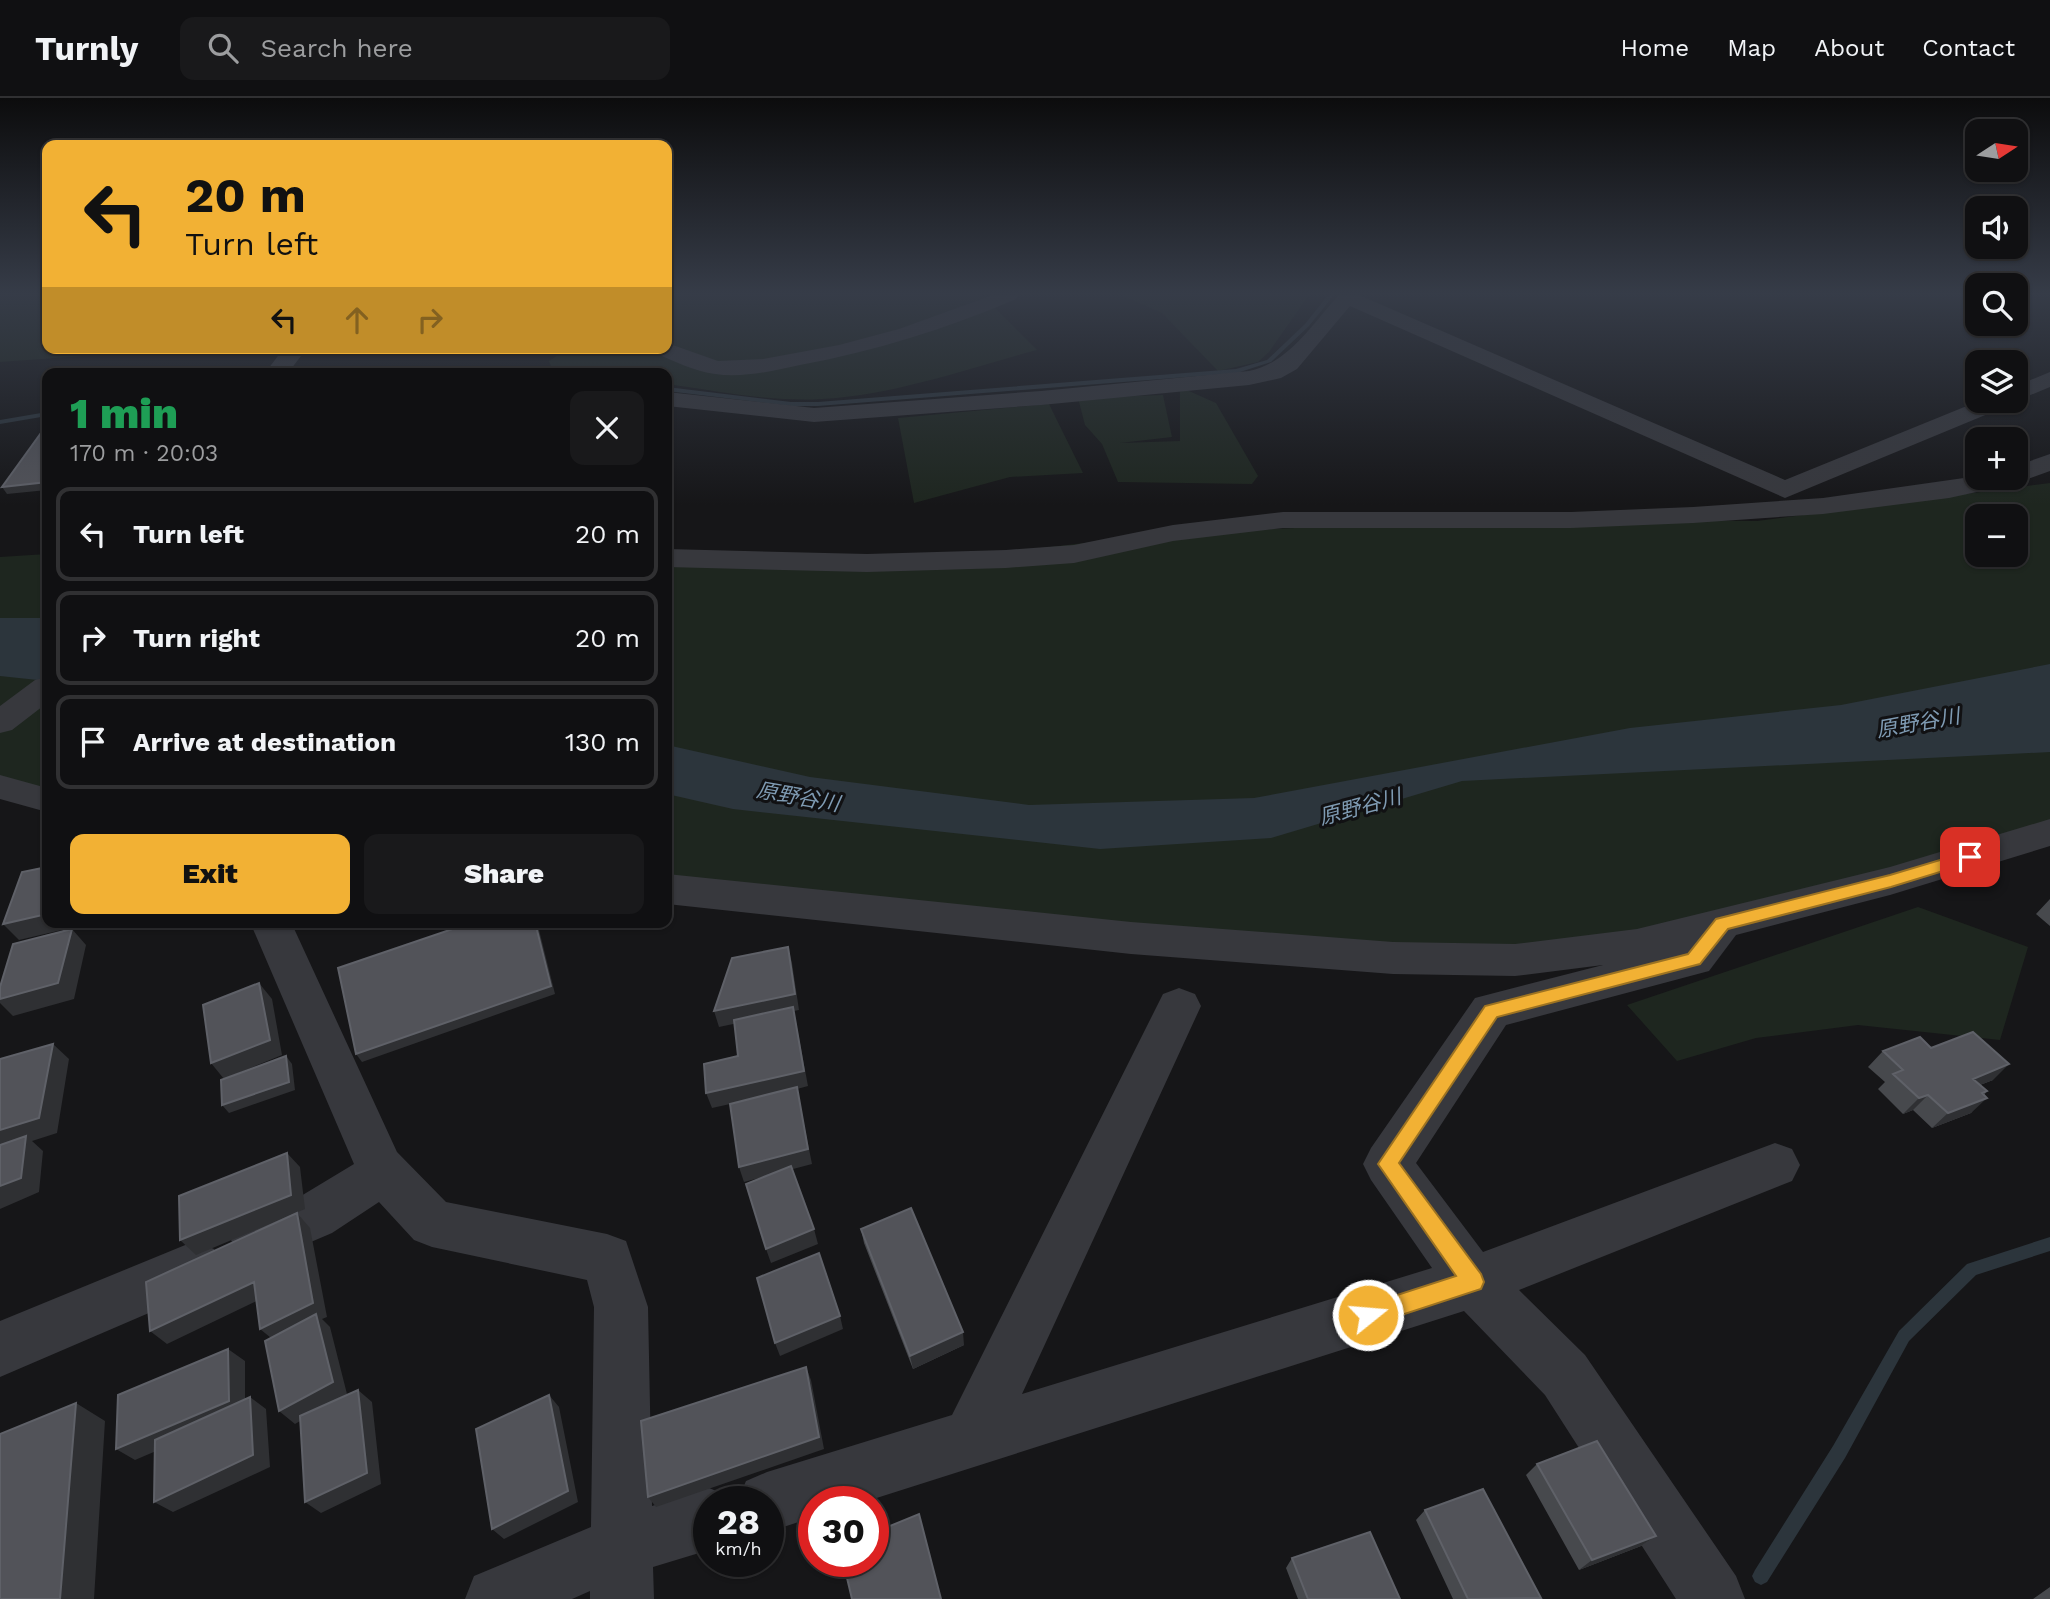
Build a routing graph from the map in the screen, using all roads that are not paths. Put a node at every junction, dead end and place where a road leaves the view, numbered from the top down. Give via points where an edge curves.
1 (708, 365) edge
2 (768, 365) edge
3 (1287, 365) edge
4 (1504, 365) edge
5 (2050, 379) edge
6 (2028, 389) edge
7 (672, 400) edge
8 (1970, 413) edge
9 (2050, 462) edge
10 (2028, 470) edge
11 (1965, 487) edge
12 (672, 558) edge
13 (42, 691) edge
14 (0, 722) edge
15 (0, 787) edge
16 (42, 799) edge
17 (0, 814) edge
18 (42, 819) edge
19 (2050, 832) edge
20 (672, 890) edge
21 (1722, 924) junction
22 (273, 928) edge
23 (1180, 1006) dead end
24 (1775, 1164) dead end
25 (384, 1172) junction
26 (1473, 1282) junction
27 (0, 1349) edge
28 (971, 1439) junction
29 (784, 1497) edge
30 (693, 1529) edge
31 (622, 1573) edge
32 (497, 1599) edge
33 (1713, 1599) edge

1 - 2 street
3 - 7 street via 1250,378 814,415
4 - 8 street via 1785,490
5 - 6 street
9 - 10 street
11 - 12 street via 1823,506 1693,515 1571,520 1283,520 1173,533 1074,554 1006,559 854,563
13 - 14 street
15 - 16 street
17 - 18 street
19 - 21 street via 1891,881
20 - 21 street via 1130,938 1393,958 1515,960 1637,946
21 - 26 street via 1694,959 1491,1011 1388,1164
22 - 25 street
23 - 28 street
24 - 26 street
25 - 27 street via 314,1216
25 - 31 street via 432,1223 607,1259 621,1307
26 - 28 street
26 - 33 street via 1565,1375
28 - 29 street
30 - 31 street
31 - 32 street

